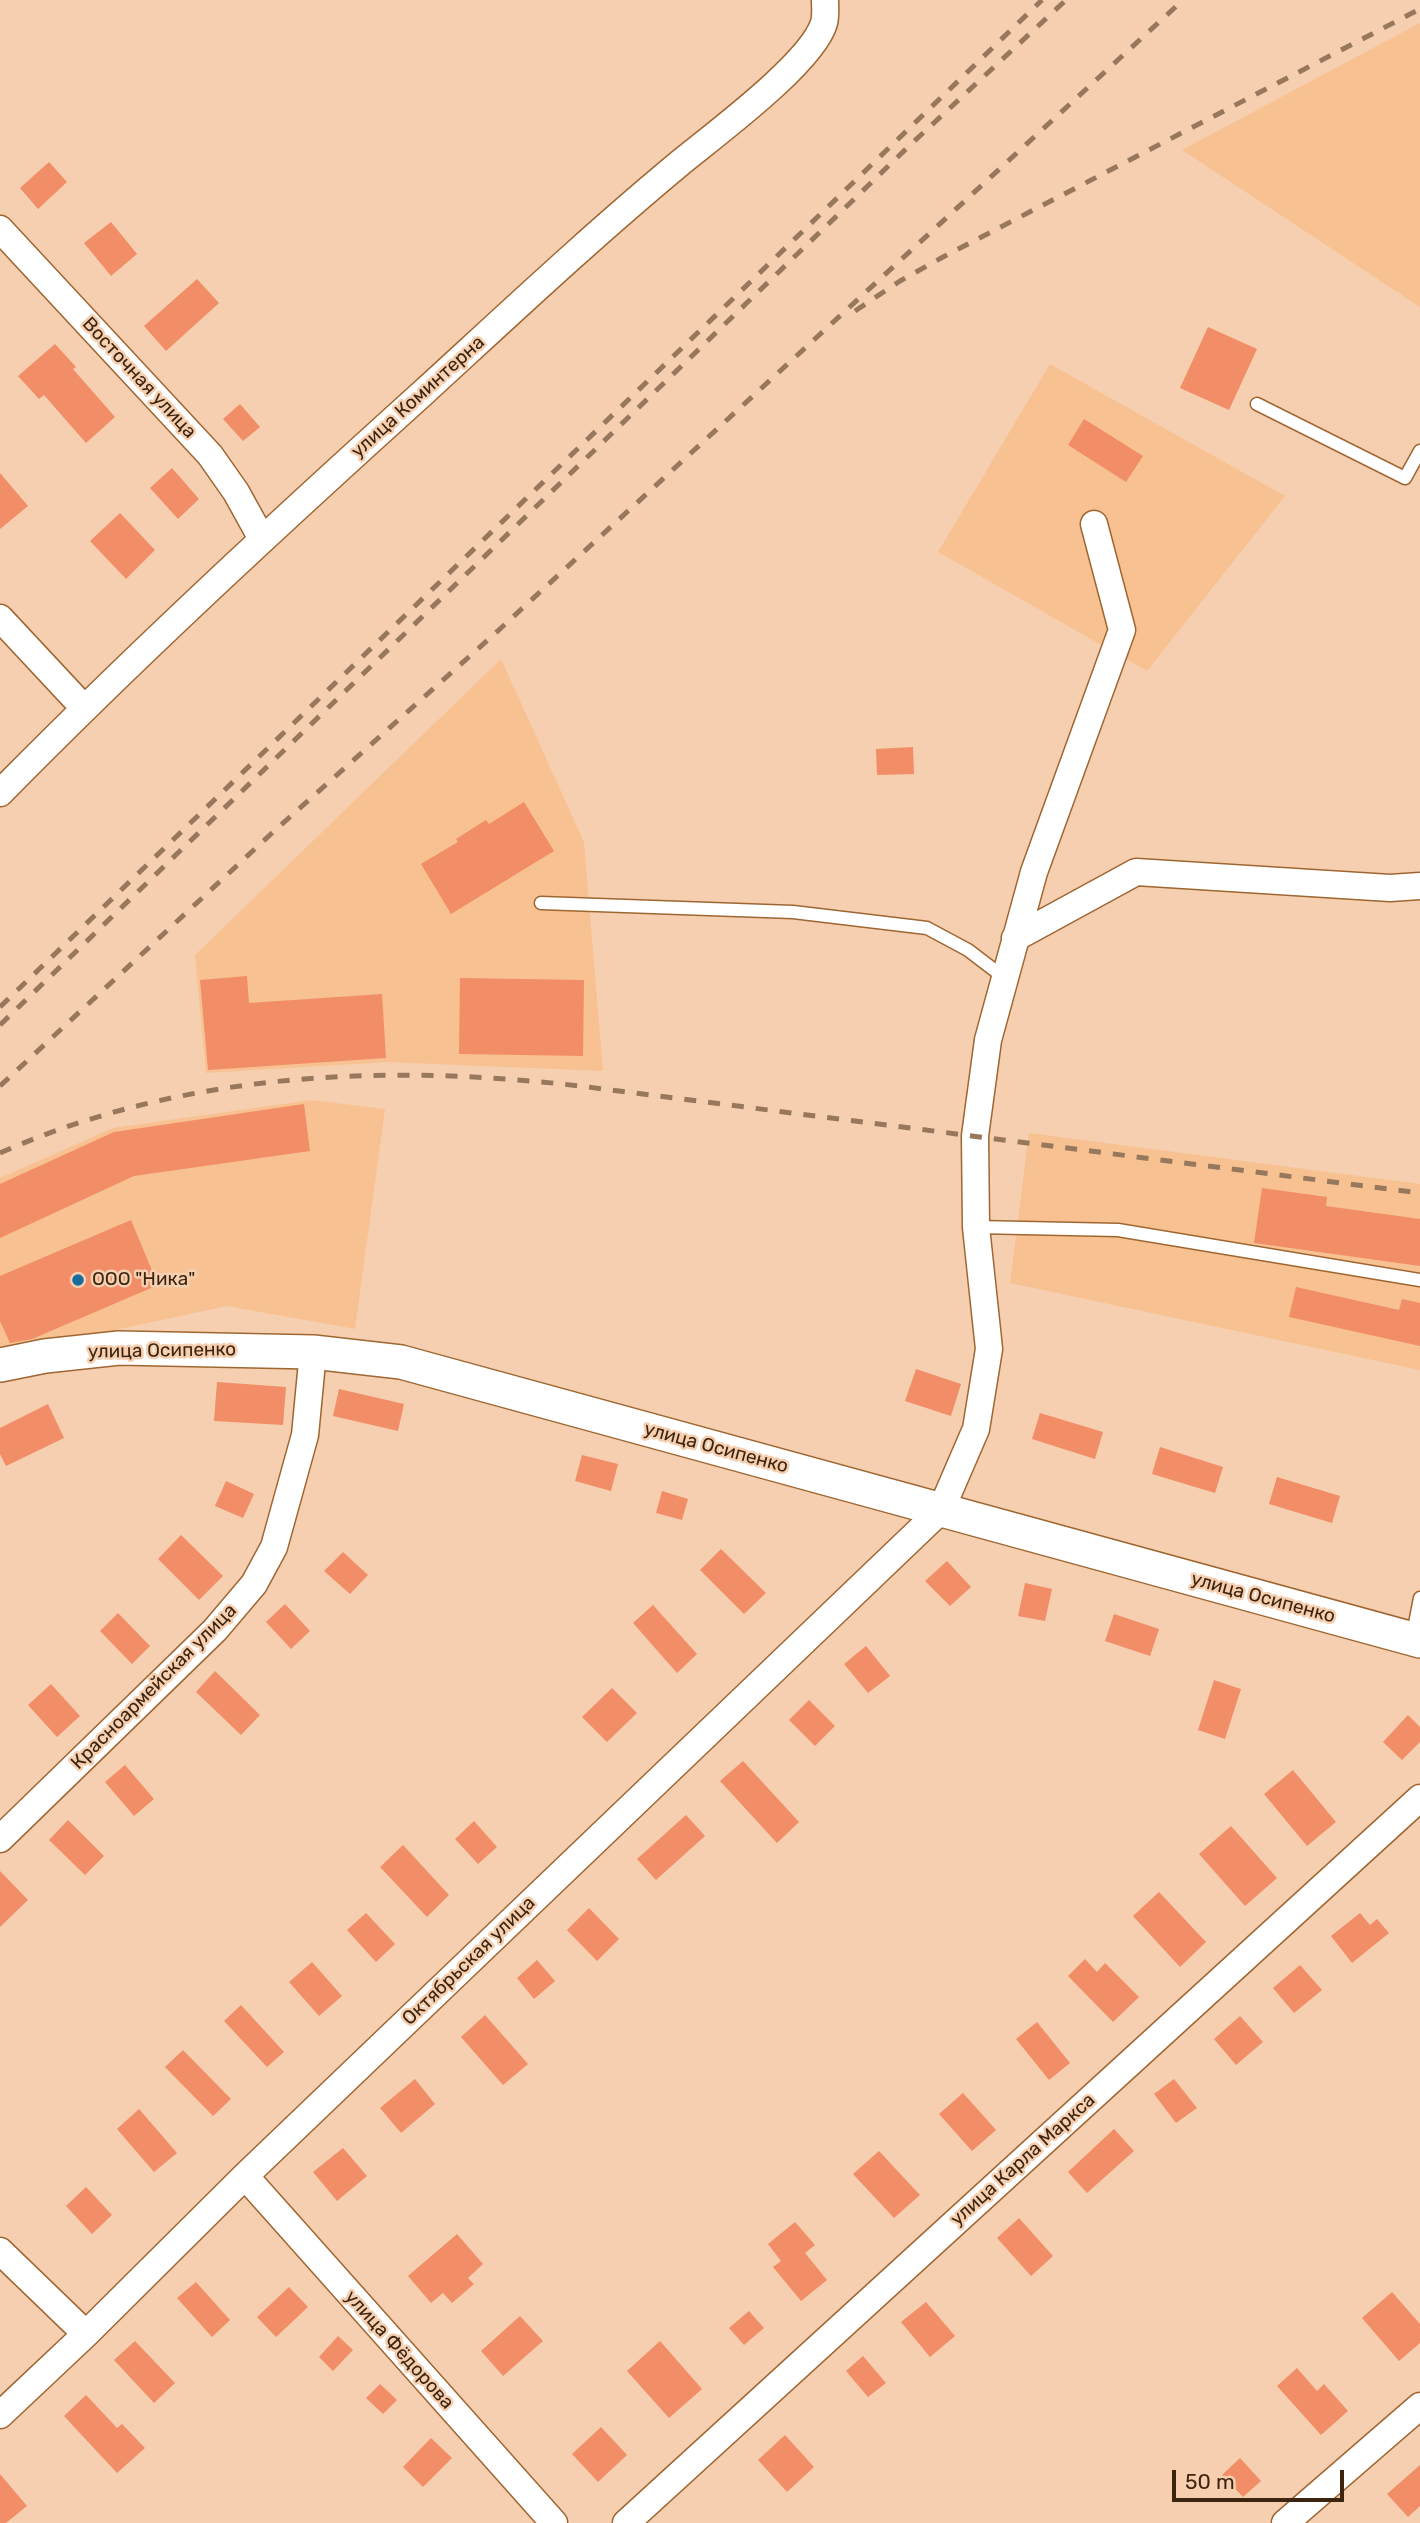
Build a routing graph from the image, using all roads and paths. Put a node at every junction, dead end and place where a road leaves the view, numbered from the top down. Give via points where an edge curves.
1 (825, 0) edge
2 (0, 229) edge
3 (1256, 404) dead end
4 (1420, 451) edge
5 (1094, 524) dead end
6 (262, 539) junction
7 (0, 618) edge
8 (84, 708) junction
9 (0, 793) edge
10 (1420, 886) edge
11 (541, 903) dead end
12 (1015, 938) junction
13 (1006, 979) junction
14 (976, 1227) junction
15 (1420, 1280) edge
16 (313, 1352) junction
17 (0, 1365) edge
18 (941, 1510) junction
19 (1420, 1598) edge
20 (1416, 1640) edge
21 (1420, 1798) edge
22 (0, 1839) edge
23 (245, 2176) junction
24 (0, 2251) edge
25 (86, 2334) junction
26 (1420, 2406) edge
27 (0, 2415) edge
28 (1303, 2517) edge
29 (554, 2523) edge
30 (626, 2523) edge

1 - 6 street, улица Коминтерна via 824,22 802,57 632,203
2 - 6 street, Восточная улица via 210,455
3 - 4 lane via 1405,478
5 - 12 street via 1122,630 1034,872
6 - 8 street, улица Коминтерна
7 - 8 street
8 - 9 street, улица Коминтерна
10 - 12 street via 1136,872
11 - 13 lane via 793,912 927,928 968,950
12 - 13 street
13 - 14 street via 988,1040 975,1136
14 - 15 lane via 1118,1230
14 - 18 street via 989,1349 976,1429
16 - 17 street, улица Осипенко via 119,1348
16 - 18 street, улица Осипенко via 401,1362
16 - 22 street, Красноармейская улица via 305,1435 274,1547 254,1584 215,1630
18 - 20 street, улица Осипенко
18 - 23 street, Октябрьская улица
19 - 20 lane
21 - 30 street, улица Карла Маркса
23 - 25 street, Октябрьская улица
23 - 29 street, улица Фёдорова
24 - 25 street
25 - 27 street, Октябрьская улица
26 - 28 street

